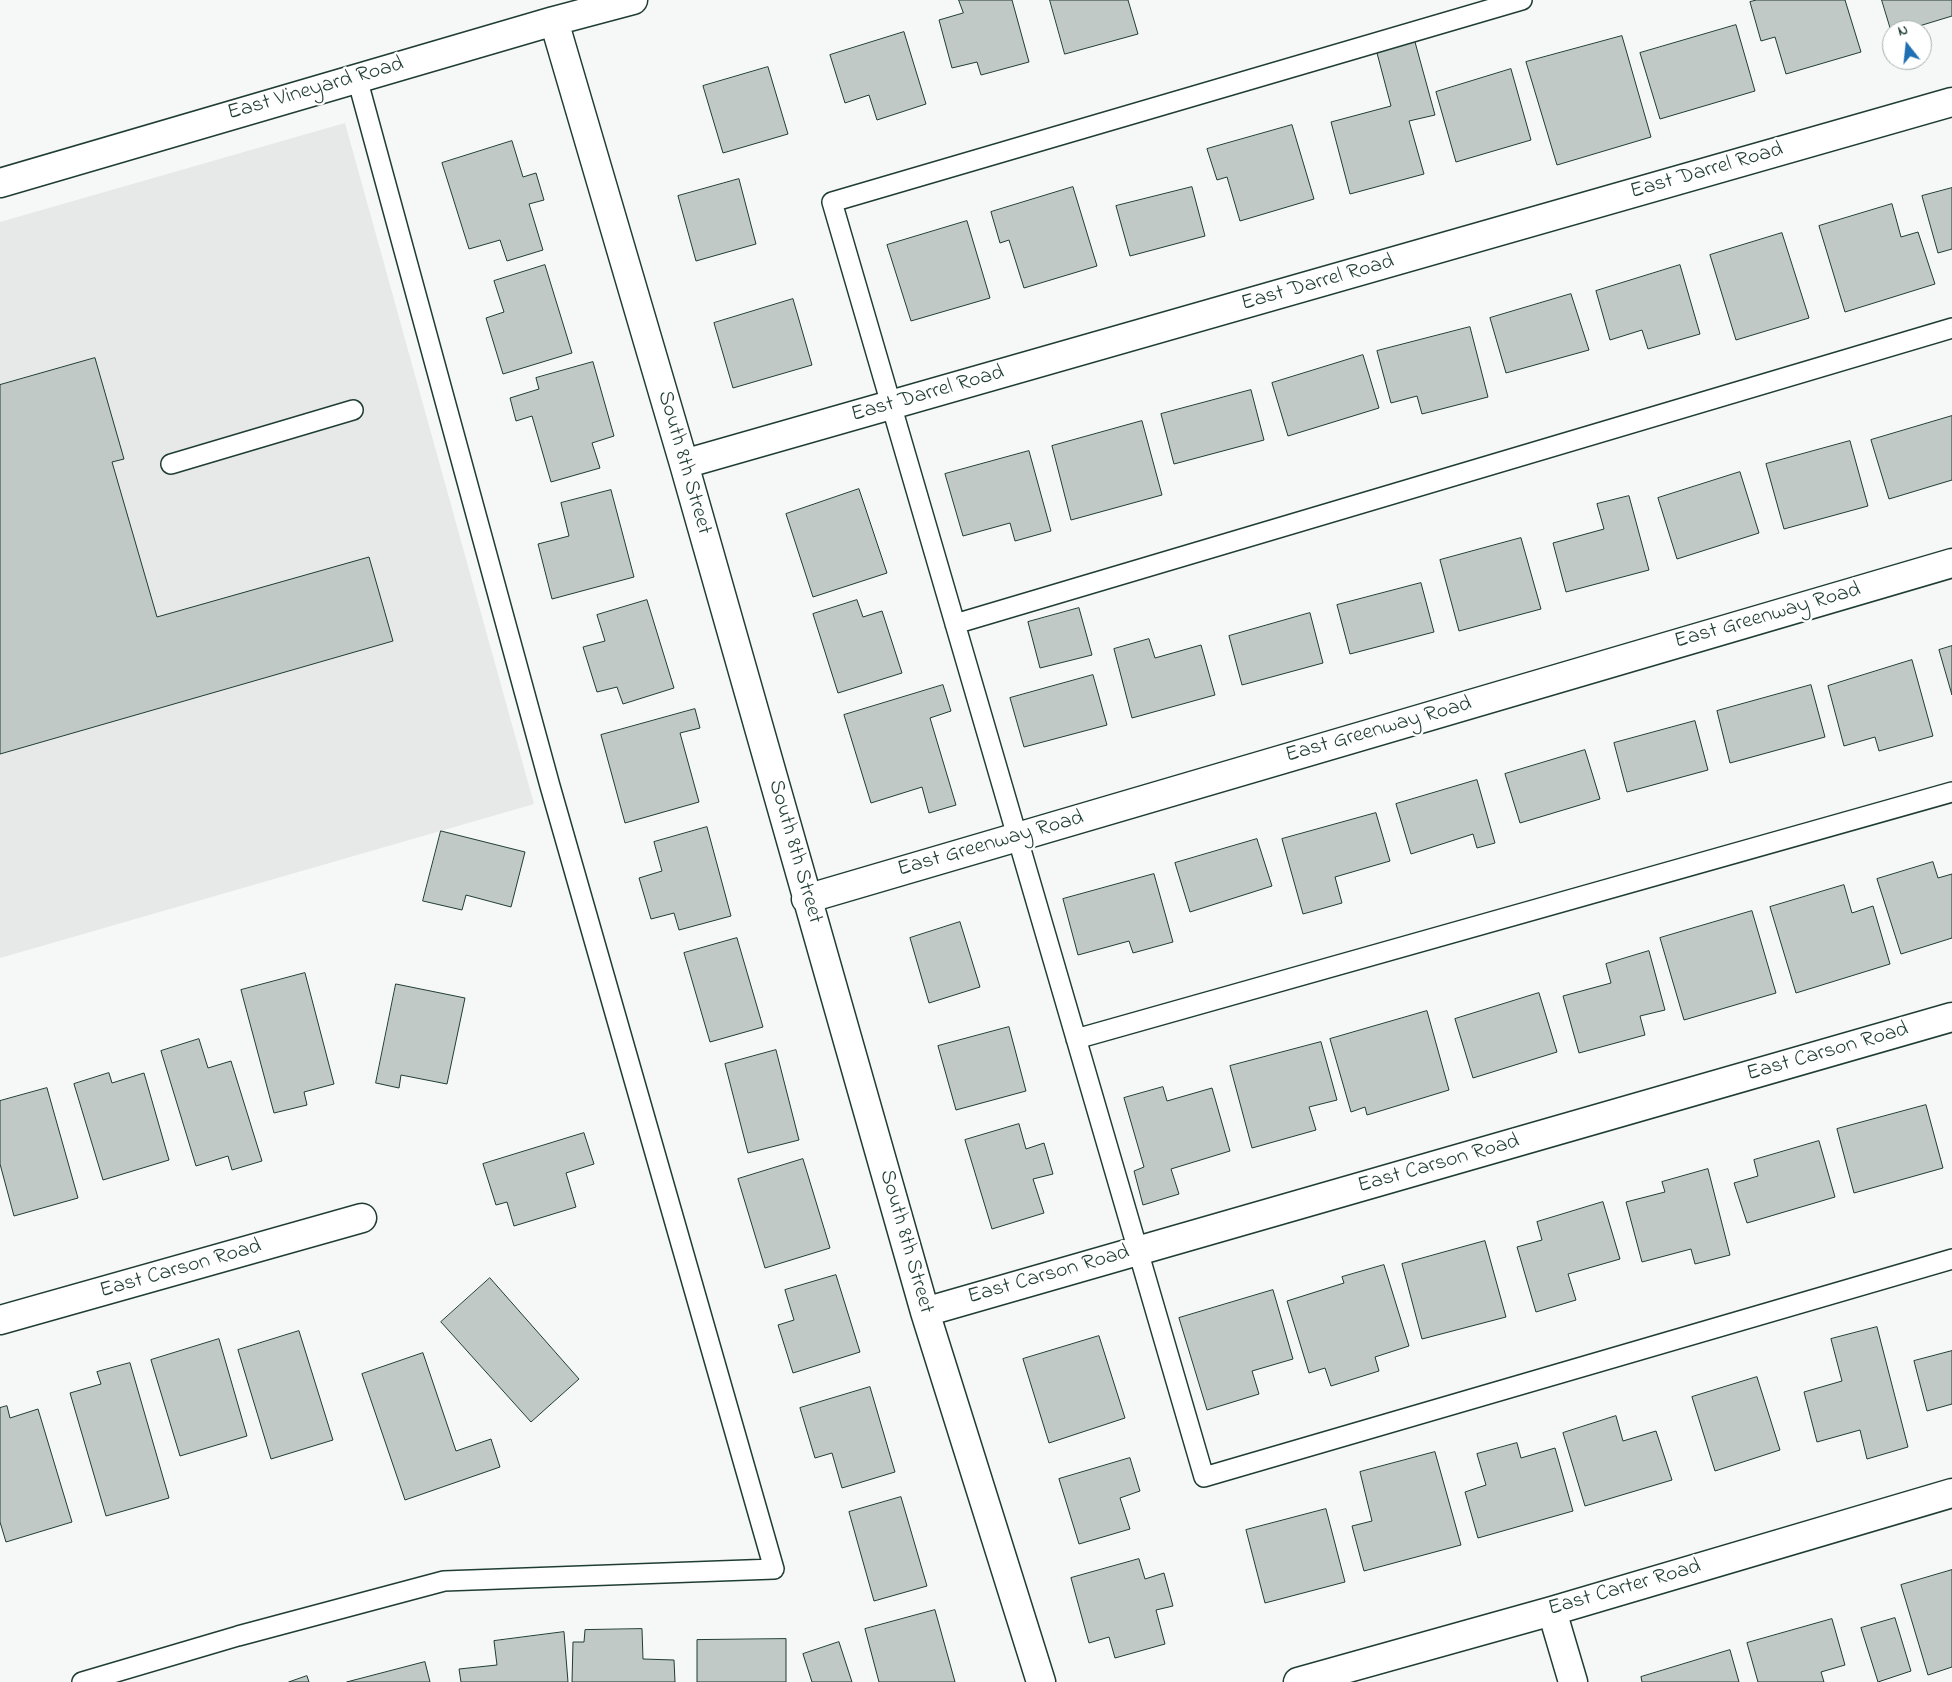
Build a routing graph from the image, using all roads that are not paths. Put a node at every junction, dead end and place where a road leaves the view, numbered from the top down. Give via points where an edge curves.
1 (633, 0) edge
2 (1522, 0) edge
3 (554, 21) junction
4 (357, 78) junction
5 (1952, 102) edge
6 (0, 183) edge
7 (1952, 328) edge
8 (891, 406) junction
9 (353, 410) dead end
10 (171, 464) dead end
11 (684, 464) junction
12 (1952, 563) edge
13 (955, 624) junction
14 (1952, 792) edge
15 (1017, 837) junction
16 (806, 899) junction
17 (1952, 1017) edge
18 (1076, 1038) junction
19 (362, 1218) dead end
20 (1138, 1251) junction
21 (1952, 1259) edge
22 (926, 1312) junction
23 (0, 1320) edge
24 (1952, 1493) edge
25 (1552, 1610) junction
26 (82, 1682) edge
27 (1041, 1682) edge
28 (1298, 1682) edge
29 (1573, 1682) edge

1 - 3 street, East Vineyard Road
2 - 8 lane via 832,202
3 - 4 street, East Vineyard Road
3 - 11 street, South 8th Street
4 - 6 street, East Vineyard Road
4 - 26 lane via 550,786 774,1569 444,1581
5 - 8 street, East Darrel Road
7 - 13 lane
8 - 11 street, East Darrel Road
8 - 13 lane
9 - 10 lane
11 - 16 street, South 8th Street
12 - 15 street, East Greenway Road
13 - 15 lane
14 - 18 lane
15 - 16 street, East Greenway Road
15 - 18 lane
16 - 22 street, South 8th Street
17 - 20 street, East Carson Road
18 - 20 lane
19 - 23 street, East Carson Road
20 - 21 lane via 1204,1477
20 - 22 street, East Carson Road
22 - 27 street, South 8th Street
24 - 25 street, East Carter Road
25 - 28 street, East Carter Road
25 - 29 street

